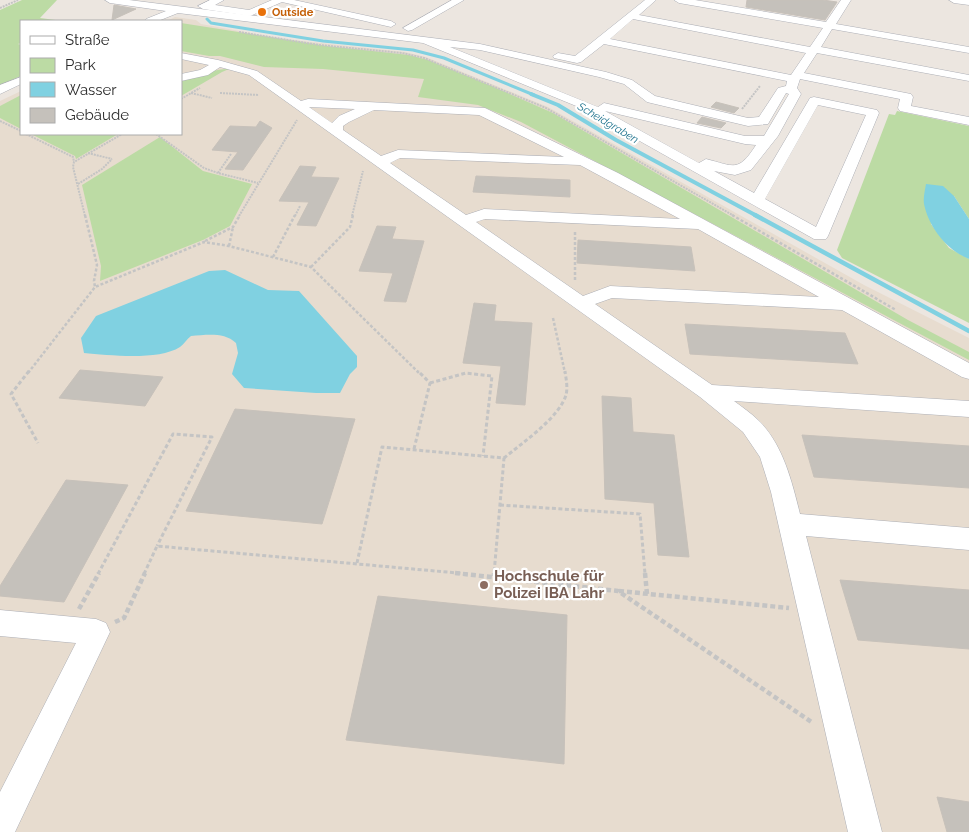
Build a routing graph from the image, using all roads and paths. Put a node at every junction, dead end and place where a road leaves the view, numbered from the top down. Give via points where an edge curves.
1 (18, 0) edge
2 (110, 0) edge
3 (219, 0) edge
4 (280, 0) edge
5 (289, 0) edge
6 (459, 0) edge
7 (651, 0) edge
8 (679, 0) edge
9 (844, 0) edge
10 (954, 0) edge
11 (969, 2) edge
12 (0, 8) edge
13 (177, 10) junction
14 (631, 16) junction
15 (152, 20) edge
16 (830, 26) junction
17 (408, 28) junction
18 (601, 40) junction
19 (427, 41) junction
20 (444, 42) junction
21 (468, 45) junction
22 (814, 50) junction
23 (969, 50) edge
24 (183, 57) edge
25 (218, 63) junction
26 (182, 78) edge
27 (969, 78) edge
28 (20, 80) edge
29 (794, 81) junction
30 (0, 90) edge
31 (191, 93) dead end
32 (220, 93) dead end
33 (212, 98) dead end
34 (372, 106) junction
35 (602, 106) junction
36 (294, 107) junction
37 (660, 107) junction
38 (0, 121) edge
39 (969, 121) edge
40 (672, 122) junction
41 (776, 125) junction
42 (20, 131) edge
43 (336, 132) junction
44 (28, 135) edge
45 (120, 135) edge
46 (160, 135) edge
47 (767, 140) junction
48 (88, 153) junction
49 (231, 154) dead end
50 (74, 162) junction
51 (585, 162) junction
52 (371, 167) junction
53 (218, 173) junction
54 (258, 183) junction
55 (78, 184) junction
56 (757, 200) junction
57 (300, 206) dead end
58 (575, 219) junction
59 (463, 221) junction
60 (703, 226) junction
61 (233, 227) junction
62 (204, 242) junction
63 (229, 246) junction
64 (273, 257) junction
65 (311, 267) junction
66 (95, 287) junction
67 (581, 303) junction
68 (847, 304) junction
69 (553, 318) dead end
70 (969, 372) edge
71 (430, 383) junction
72 (707, 392) junction
73 (969, 409) edge
74 (38, 443) dead end
75 (414, 449) junction
76 (483, 456) junction
77 (504, 458) junction
78 (500, 504) junction
79 (792, 524) junction
80 (969, 539) edge
81 (157, 546) junction
82 (357, 563) junction
83 (494, 576) junction
84 (618, 591) junction
85 (647, 594) junction
86 (811, 611) junction
87 (0, 623) edge
88 (82, 630) junction
89 (842, 743) junction
90 (0, 827) edge
91 (865, 832) edge

1 - 12 path
2 - 13 street
3 - 4 street via 203,6 250,13
5 - 17 street via 286,1
6 - 17 street
7 - 14 street
8 - 16 street
9 - 16 street
10 - 11 street
13 - 15 street
13 - 19 street
14 - 18 street
14 - 22 street
16 - 22 street
16 - 23 street via 845,25
17 - 18 street via 577,60
18 - 29 street
19 - 20 street
19 - 56 street via 585,105
20 - 21 street
20 - 35 street
21 - 29 street via 602,74 628,82 651,99 748,122 763,121 782,91
21 - 37 street via 519,65 590,76
22 - 27 street
22 - 29 street
24 - 25 street
25 - 26 street via 204,73
25 - 36 street via 253,73
28 - 30 street
29 - 39 street via 907,98 904,108
29 - 41 street via 795,94
31 - 33 path
32 - 36 path
34 - 36 street via 308,103
34 - 43 street via 344,118 337,125
34 - 51 street via 481,111
35 - 37 street
35 - 40 street
36 - 43 street
36 - 54 path
37 - 41 street via 758,129 766,130
38 - 42 path
40 - 47 street via 745,140
40 - 47 street via 658,137 718,168 739,171 750,165
41 - 47 street via 774,135
43 - 52 street
44 - 50 path via 73,157
45 - 48 path
46 - 53 path via 204,168
48 - 50 path
48 - 55 path via 112,159
49 - 53 path
50 - 55 path
51 - 52 street via 398,154
51 - 60 street
52 - 59 street
52 - 65 path via 350,226
53 - 54 path
54 - 61 path
55 - 66 path via 97,265
56 - 56 street via 820,236 872,113 814,101
57 - 64 path
58 - 59 street via 484,214
58 - 60 street
58 - 67 path via 575,284
59 - 67 street
60 - 68 street
61 - 62 path
61 - 63 path
62 - 63 path
62 - 66 path
63 - 64 path
64 - 65 path
65 - 71 path
66 - 74 path via 12,394
67 - 68 street via 610,292
67 - 72 street
68 - 70 street
69 - 77 path via 566,394 556,411
71 - 75 path
71 - 76 path via 466,373 492,376
72 - 73 street
72 - 79 street via 751,426 770,454
75 - 76 path
75 - 82 path via 382,447
76 - 77 path
77 - 78 path
78 - 83 path
78 - 85 path via 640,514
79 - 80 street
79 - 86 street
81 - 82 path
81 - 88 path via 124,618
81 - 88 path via 212,437 173,434
82 - 83 path
83 - 84 path
84 - 85 path
84 - 89 path
85 - 86 path
86 - 89 street
87 - 88 street
88 - 90 street
89 - 91 street

